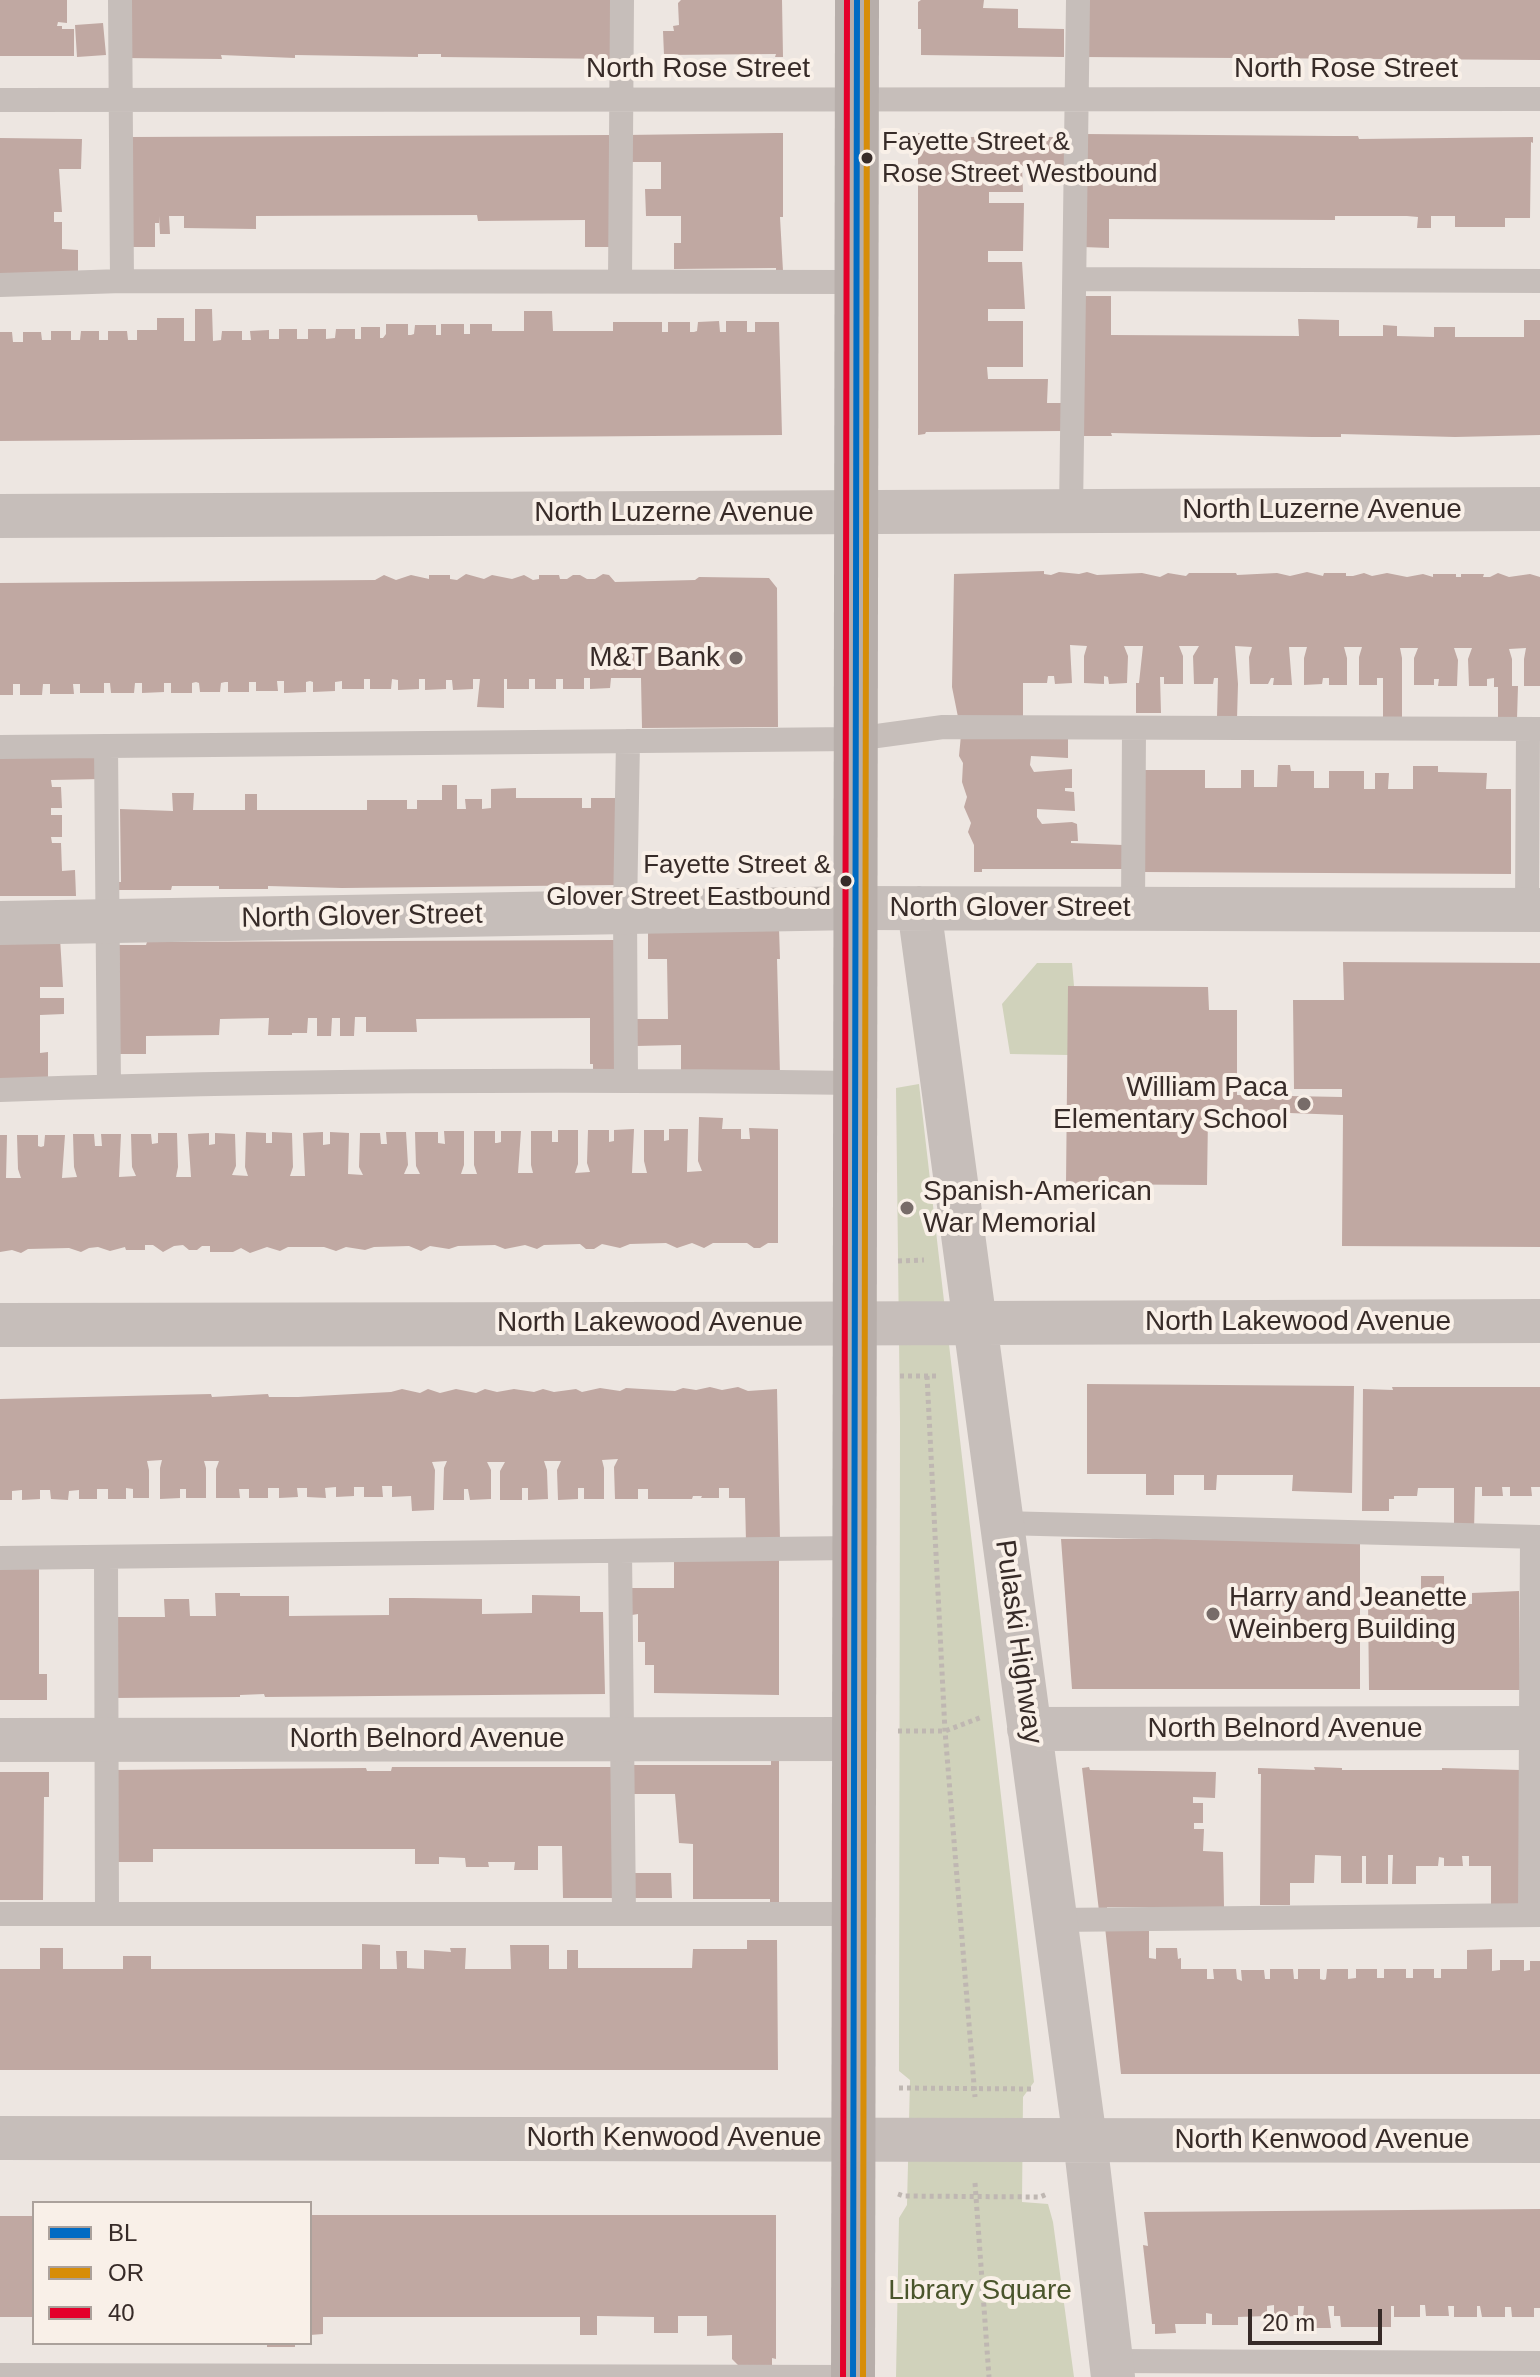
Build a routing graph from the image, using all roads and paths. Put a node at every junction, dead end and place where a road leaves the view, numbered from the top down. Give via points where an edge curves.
1 (120, 0) edge
2 (622, 0) edge
3 (857, 0) edge
4 (1078, 0) edge
5 (621, 99) junction
6 (1079, 99) junction
7 (1540, 99) edge
8 (0, 100) edge
9 (120, 100) junction
10 (856, 100) junction
11 (1075, 279) junction
12 (122, 281) junction
13 (620, 281) junction
14 (1540, 281) edge
15 (856, 282) junction
16 (0, 285) edge
17 (1540, 509) edge
18 (1071, 511) junction
19 (856, 512) junction
20 (0, 516) edge
21 (1134, 728) junction
22 (1534, 729) edge
23 (855, 739) junction
24 (628, 741) junction
25 (106, 746) junction
26 (0, 747) edge
27 (857, 908) junction
28 (919, 908) junction
29 (1133, 909) junction
30 (1533, 910) edge
31 (625, 911) junction
32 (0, 923) edge
33 (108, 923) junction
34 (626, 1080) junction
35 (855, 1083) junction
36 (109, 1086) junction
37 (0, 1090) edge
38 (937, 1260) dead end
39 (896, 1262) dead end
40 (1540, 1321) edge
41 (854, 1322) junction
42 (974, 1323) junction
43 (0, 1325) edge
44 (941, 1375) dead end
45 (927, 1376) junction
46 (903, 1378) dead end
47 (1002, 1523) junction
48 (1536, 1537) edge
49 (854, 1548) junction
50 (620, 1551) junction
51 (106, 1557) junction
52 (0, 1558) edge
53 (1012, 1721) junction
54 (1535, 1728) edge
55 (945, 1731) junction
56 (621, 1739) junction
57 (854, 1739) junction
58 (0, 1740) edge
59 (107, 1740) junction
60 (0, 1914) edge
61 (107, 1914) junction
62 (624, 1914) junction
63 (854, 1914) junction
64 (1535, 1915) edge
65 (1055, 1920) junction
66 (975, 2090) junction
67 (896, 2092) dead end
68 (1043, 2095) dead end
69 (0, 2138) edge
70 (853, 2139) junction
71 (972, 2139) junction
72 (1085, 2140) junction
73 (1540, 2141) edge
74 (1054, 2191) dead end
75 (897, 2193) dead end
76 (976, 2196) junction
77 (1537, 2368) edge
78 (1112, 2369) edge
79 (1328, 2369) edge
80 (0, 2375) edge
81 (853, 2377) edge
82 (989, 2377) edge

1 - 9 lane
2 - 5 lane
3 - 10 main road
4 - 6 lane
5 - 9 lane, North Rose Street
5 - 10 lane, North Rose Street
5 - 13 lane
6 - 7 lane, North Rose Street
6 - 10 lane, North Rose Street
6 - 11 lane
8 - 9 lane, North Rose Street
9 - 12 lane
10 - 15 main road
11 - 14 lane
11 - 18 lane
12 - 13 lane
12 - 16 lane
13 - 15 lane
15 - 19 main road
17 - 18 street, North Luzerne Avenue
18 - 19 street, North Luzerne Avenue
19 - 20 street, North Luzerne Avenue
19 - 23 main road
21 - 22 lane
21 - 23 lane via 943,727
21 - 29 lane
22 - 30 lane
23 - 24 lane
23 - 27 main road
24 - 25 lane
24 - 31 lane
25 - 26 lane
25 - 33 lane
27 - 28 street, North Glover Street
27 - 31 street, North Glover Street
27 - 35 main road
28 - 29 street, North Glover Street
28 - 42 street, Pulaski Highway
29 - 30 street, North Glover Street
31 - 33 street, North Glover Street
31 - 34 lane
32 - 33 street, North Glover Street
33 - 36 lane
34 - 35 lane
34 - 36 lane
35 - 41 main road
36 - 37 lane
38 - 39 path
40 - 42 street, North Lakewood Avenue
41 - 42 street, North Lakewood Avenue
41 - 43 street, North Lakewood Avenue
41 - 49 main road
42 - 47 street, Pulaski Highway
44 - 45 path
45 - 46 path
45 - 55 path
47 - 48 lane
47 - 53 street, Pulaski Highway
48 - 54 lane
49 - 50 lane
49 - 57 main road
50 - 51 lane
50 - 56 lane
51 - 52 lane
51 - 59 lane
53 - 54 street, North Belnord Avenue
53 - 55 path
53 - 65 street, Pulaski Highway
54 - 64 lane
55 - 57 path via 894,1731
55 - 66 path
56 - 57 street, North Belnord Avenue
56 - 59 street, North Belnord Avenue
56 - 62 lane
57 - 63 main road
58 - 59 street, North Belnord Avenue
59 - 61 lane
60 - 61 lane
61 - 62 lane
62 - 63 lane
63 - 70 main road
64 - 65 lane
65 - 72 street, Pulaski Highway
66 - 67 path via 900,2087
66 - 68 path via 1034,2089
66 - 71 path
69 - 70 street, North Kenwood Avenue
70 - 71 street, North Kenwood Avenue
70 - 81 main road
71 - 72 street, North Kenwood Avenue
71 - 76 path
72 - 73 street, North Kenwood Avenue
72 - 78 street, Pulaski Highway
74 - 76 path via 1040,2197
75 - 76 path
76 - 82 path
77 - 79 lane
78 - 79 lane
80 - 81 lane

